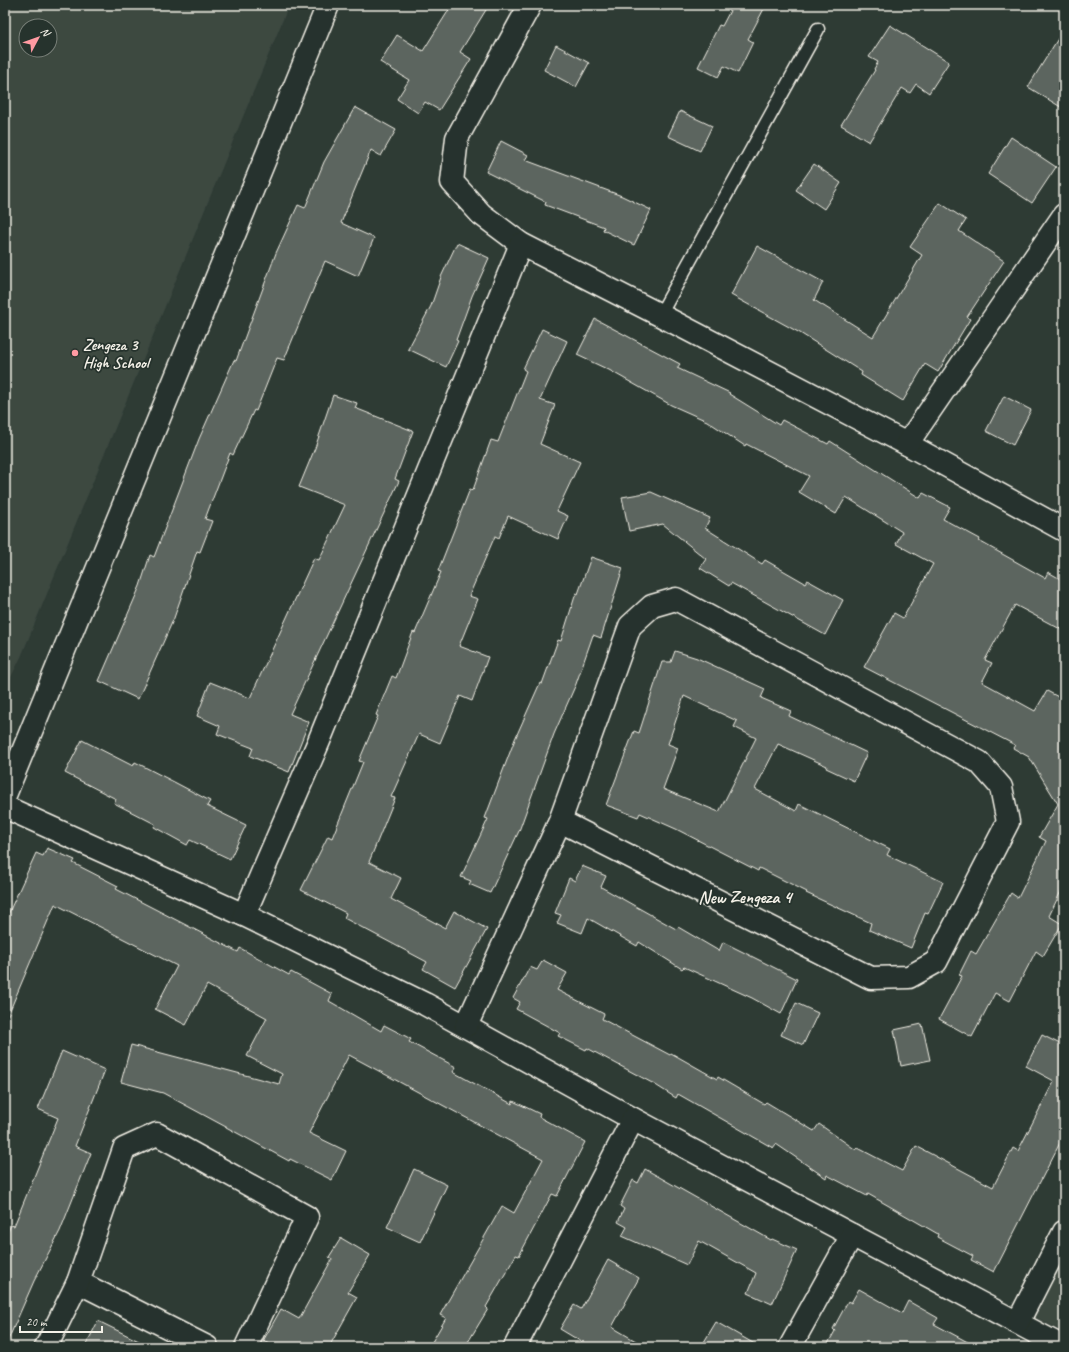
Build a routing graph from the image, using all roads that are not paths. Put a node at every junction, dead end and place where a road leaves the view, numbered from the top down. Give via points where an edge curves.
1 (328, 5) edge
2 (530, 5) edge
3 (818, 28) dead end
4 (1064, 215) edge
5 (521, 244) junction
6 (660, 314) junction
7 (907, 444) junction
8 (1064, 530) edge
9 (5, 795) edge
10 (5, 807) edge
11 (560, 821) junction
12 (244, 915) junction
13 (466, 1026) junction
14 (633, 1119) junction
15 (1064, 1232) edge
16 (852, 1235) junction
17 (78, 1282) junction
18 (1018, 1322) junction
19 (46, 1347) edge
20 (206, 1347) edge
21 (246, 1347) edge
22 (515, 1347) edge
23 (790, 1347) edge
24 (1063, 1347) edge

1 - 9 street
2 - 5 street via 457,138 452,182 481,214
3 - 6 lane
4 - 7 street
5 - 6 street
5 - 12 street via 319,741
6 - 7 street
7 - 8 street
10 - 12 street
11 - 11 street via 630,626 652,606 676,599 979,762 1001,787 1008,822 936,962 909,977 871,978
11 - 13 street
12 - 13 street
13 - 14 street
14 - 16 street
14 - 22 street
15 - 18 street
16 - 18 street
16 - 23 street
17 - 19 street
17 - 20 street
17 - 21 street via 124,1148 157,1134 307,1217
18 - 24 street

